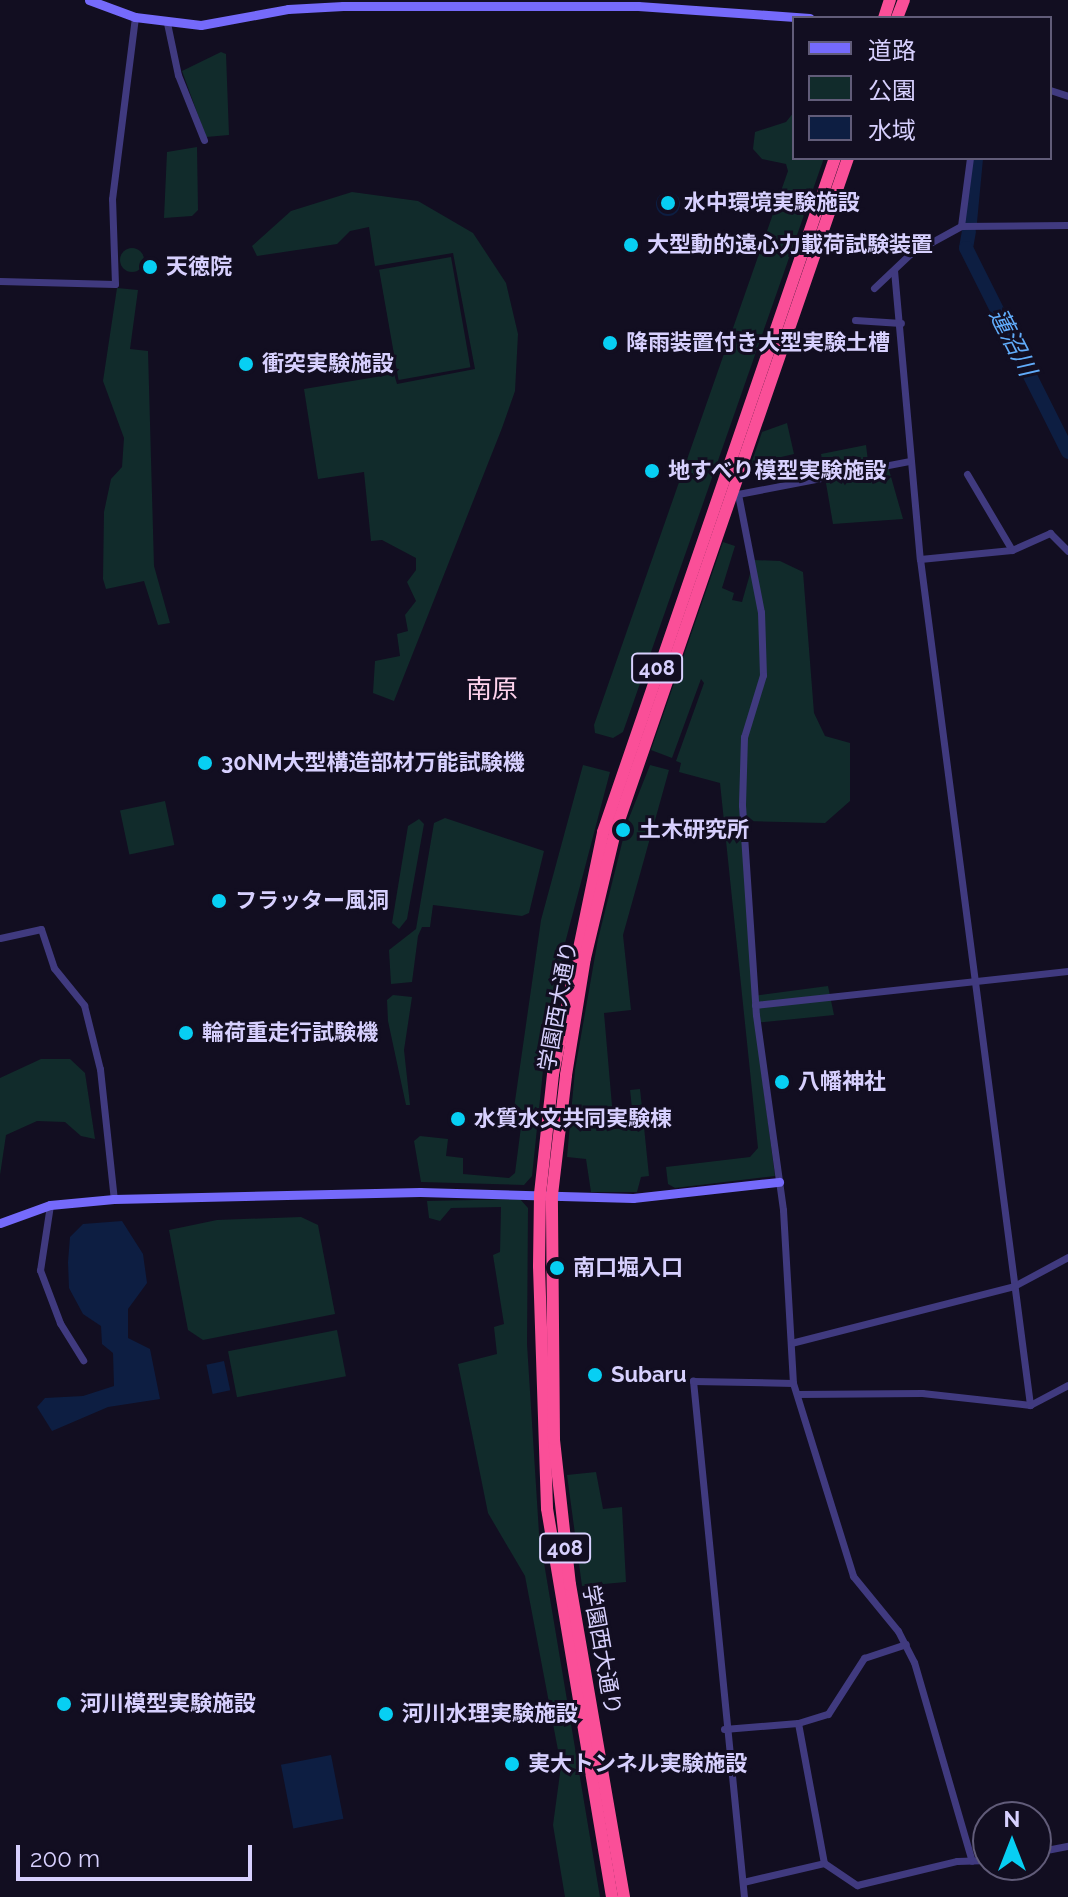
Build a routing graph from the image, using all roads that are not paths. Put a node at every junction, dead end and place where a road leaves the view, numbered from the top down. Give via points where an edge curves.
1 (89, 0) edge
2 (344, 3) edge
3 (792, 16) edge
4 (135, 17) junction
5 (167, 23) junction
6 (204, 140) dead end
7 (834, 160) edge
8 (847, 160) edge
9 (970, 160) edge
10 (1068, 225) edge
11 (961, 226) junction
12 (894, 270) junction
13 (0, 281) edge
14 (874, 288) dead end
15 (855, 320) dead end
16 (901, 323) junction
17 (909, 461) junction
18 (967, 474) dead end
19 (735, 493) junction
20 (1012, 550) junction
21 (1068, 551) edge
22 (920, 559) junction
23 (0, 938) edge
24 (1068, 971) edge
25 (976, 982) junction
26 (755, 1005) junction
27 (779, 1182) junction
28 (546, 1195) junction
29 (114, 1199) junction
30 (50, 1205) junction
31 (0, 1223) edge
32 (1068, 1257) edge
33 (1014, 1286) junction
34 (791, 1343) junction
35 (83, 1360) dead end
36 (793, 1383) junction
37 (1068, 1385) edge
38 (797, 1394) junction
39 (1030, 1405) junction
40 (548, 1434) junction
41 (906, 1644) junction
42 (798, 1723) junction
43 (724, 1729) junction
44 (972, 1861) joint
45 (824, 1863) junction
46 (743, 1882) junction
47 (612, 1897) edge
48 (624, 1897) edge
49 (744, 1897) edge

1 - 4 street
2 - 3 street via 693,8
2 - 5 street via 229,23
4 - 5 street
4 - 13 street via 112,199 115,284
5 - 6 street via 178,75
7 - 28 highway, 学園西大通り / 408 via 603,832 563,1012
8 - 19 highway, 学園西大通り / 408
9 - 11 street
10 - 11 street
11 - 12 street via 910,254
12 - 14 street
12 - 16 street
15 - 16 street
16 - 17 street
17 - 19 street
17 - 22 street
18 - 20 street
19 - 26 street via 761,612 763,651 762,685 744,737 743,762
19 - 28 highway, 学園西大通り / 408 via 615,832 575,1014
20 - 21 street via 1050,533
20 - 22 street
22 - 25 street
23 - 29 street via 41,929 54,968 84,1005 100,1069
24 - 25 street
25 - 26 street
25 - 33 street
26 - 27 street
27 - 28 street via 633,1198
27 - 34 street
28 - 29 street via 420,1192
28 - 40 highway, 学園西大通り / 408
29 - 30 street
30 - 31 street
30 - 35 street via 40,1270 60,1323
32 - 33 street
33 - 34 street
33 - 39 street
34 - 36 street
36 - 38 street
36 - 43 street via 693,1381
37 - 39 street
38 - 39 street via 922,1393
38 - 41 street via 853,1576
40 - 47 highway, 学園西大通り / 408 via 547,1508
40 - 48 highway, 学園西大通り / 408
41 - 42 street via 864,1658 828,1714
41 - 44 street
42 - 43 street
42 - 45 street
43 - 46 street
44 - 45 street via 857,1885
45 - 46 street
46 - 49 street

